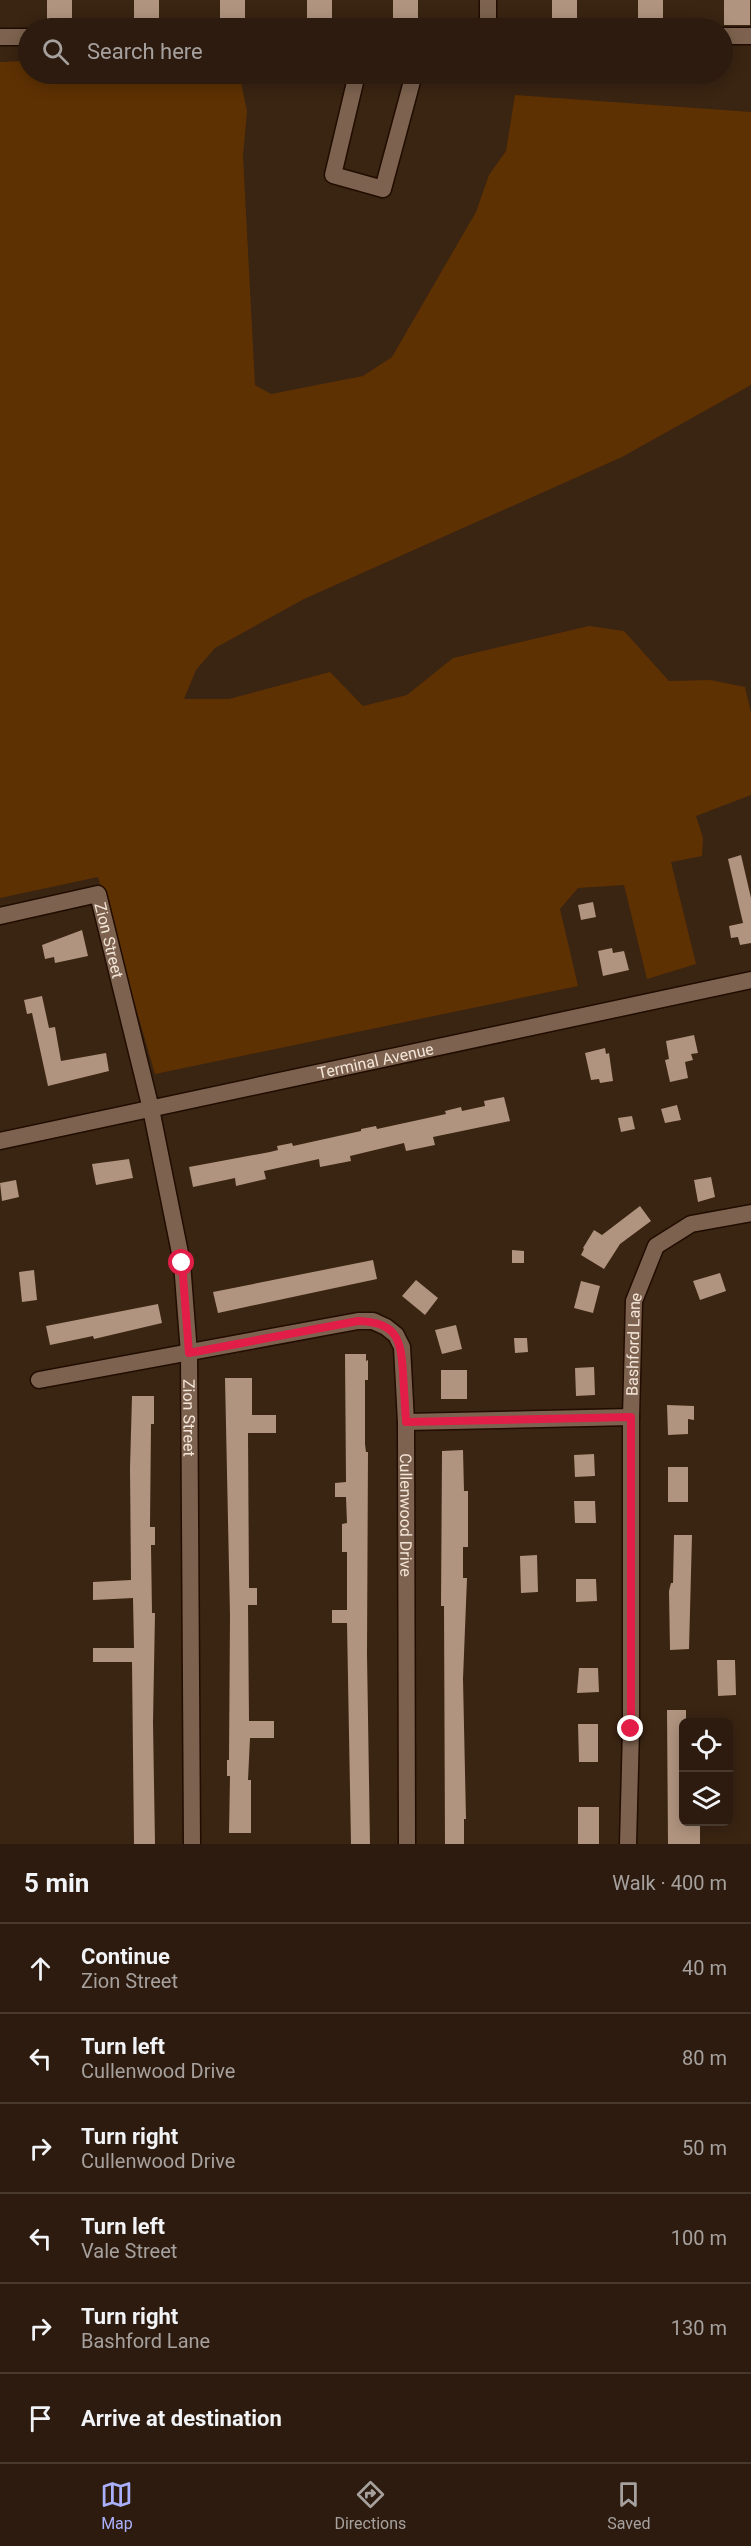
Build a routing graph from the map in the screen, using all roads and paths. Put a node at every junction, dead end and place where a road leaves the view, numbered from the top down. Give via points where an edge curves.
1 (488, 0) edge
2 (488, 18) edge
3 (733, 36) edge
4 (751, 36) edge
5 (0, 37) edge
6 (18, 37) edge
7 (355, 84) edge
8 (411, 84) edge
9 (0, 916) edge
10 (751, 980) edge
11 (151, 1109) junction
12 (0, 1141) edge
13 (751, 1213) edge
14 (189, 1353) junction
15 (39, 1380) dead end
16 (631, 1417) junction
17 (406, 1422) junction
18 (192, 1844) edge
19 (407, 1844) edge
20 (628, 1844) edge

1 - 2 street
3 - 4 street
5 - 6 street
7 - 8 street via 333,175 383,189
9 - 11 street, Zion Street via 98,894
10 - 11 street, Terminal Avenue
11 - 12 street, Terminal Avenue
11 - 14 street, Zion Street via 182,1263
13 - 16 street, Bashford Lane via 692,1224 656,1246 634,1301
14 - 15 street, Cullenwood Drive
14 - 17 street, Cullenwood Drive via 374,1321 396,1335 402,1347
14 - 18 street, Zion Street
16 - 17 street
16 - 20 street, Bashford Lane
17 - 19 street, Cullenwood Drive

